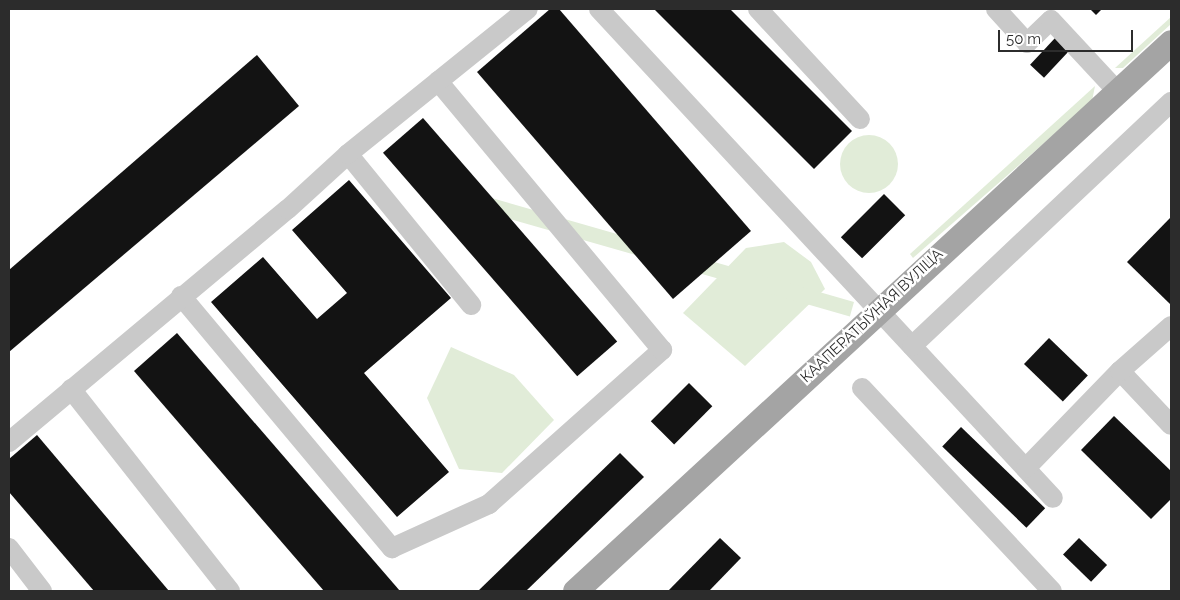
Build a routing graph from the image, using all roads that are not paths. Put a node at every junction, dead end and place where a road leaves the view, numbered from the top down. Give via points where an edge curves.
1 (528, 9) edge
2 (598, 9) edge
3 (758, 9) edge
4 (996, 9) edge
5 (1171, 42) edge
6 (438, 81) junction
7 (1117, 91) junction
8 (1171, 102) edge
9 (860, 120) dead end
10 (348, 154) junction
11 (181, 296) junction
12 (471, 305) dead end
13 (878, 309) junction
14 (1171, 326) edge
15 (912, 346) junction
16 (1120, 371) junction
17 (862, 388) dead end
18 (71, 389) junction
19 (1171, 425) edge
20 (9, 442) edge
21 (1026, 468) junction
22 (1053, 498) dead end
23 (9, 548) edge
24 (42, 591) edge
25 (230, 591) edge
26 (575, 591) edge
27 (1052, 591) edge

1 - 6 street
2 - 13 street via 778,207
3 - 9 street
4 - 7 street via 1027,42 1051,20
5 - 7 main road, КААПЕРАТЫЎНАЯ ВУЛІЦА
6 - 10 street
6 - 11 street via 662,350 489,504 392,548
7 - 13 main road, КААПЕРАТЫЎНАЯ ВУЛІЦА
8 - 15 street
10 - 11 street
10 - 12 street
11 - 18 street
13 - 15 street
13 - 26 main road, КААПЕРАТЫЎНАЯ ВУЛІЦА
14 - 16 street
15 - 21 street
16 - 19 street
16 - 21 street
17 - 27 street
18 - 20 street
18 - 25 street
21 - 22 street
23 - 24 street

